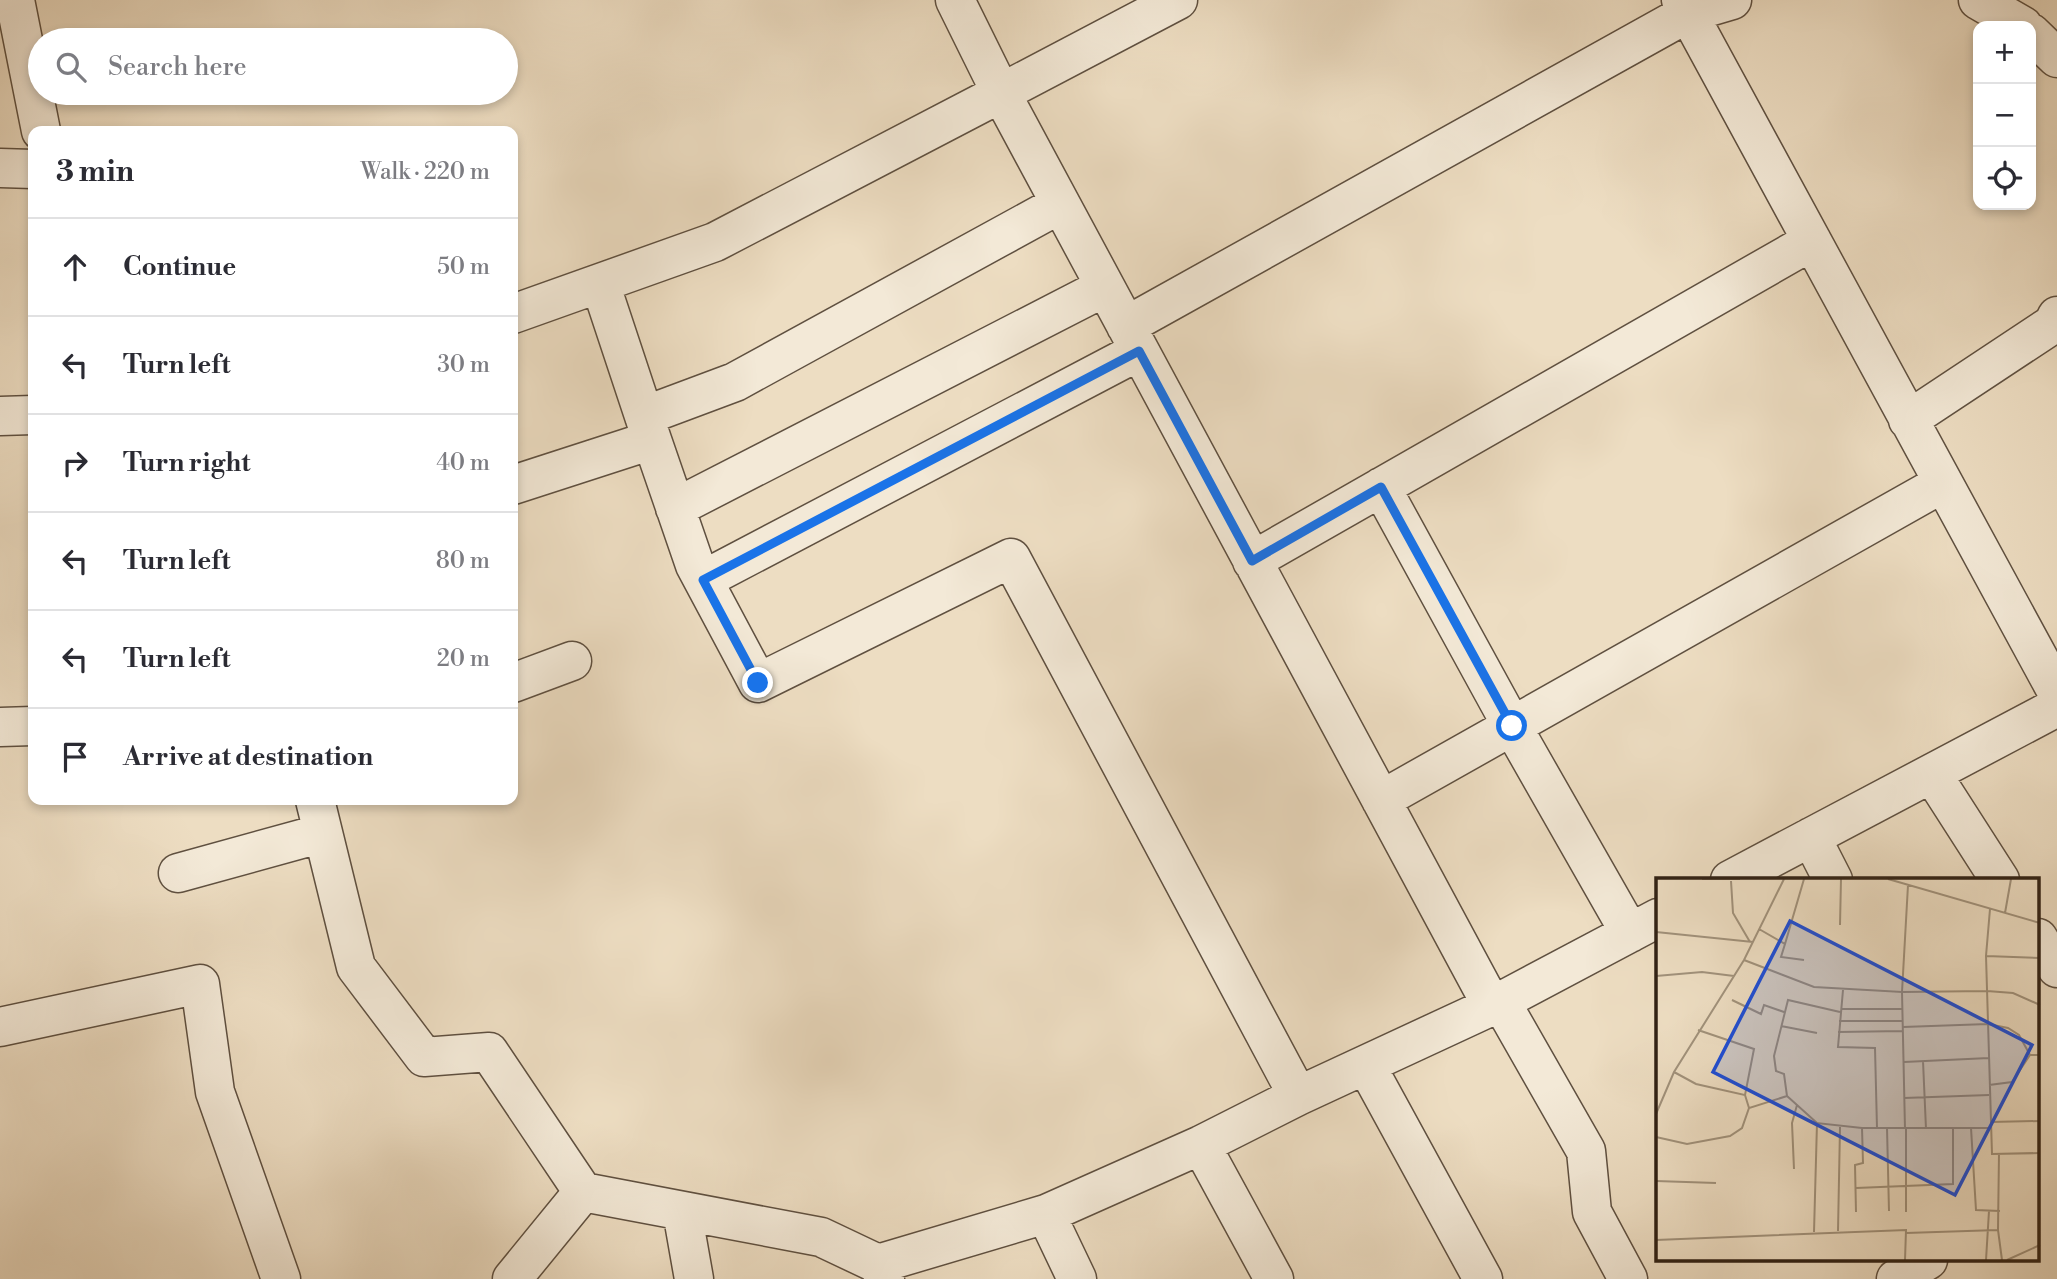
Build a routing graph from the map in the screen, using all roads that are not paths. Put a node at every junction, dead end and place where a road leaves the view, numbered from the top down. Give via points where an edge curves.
1 (15, 0) edge
2 (955, 0) edge
3 (1178, 0) edge
4 (1732, 0) edge
5 (1978, 0) edge
6 (1684, 6) edge
7 (2014, 21) edge
8 (2036, 38) edge
9 (2057, 58) edge
10 (28, 66) edge
11 (1001, 93) junction
12 (36, 105) edge
13 (40, 126) edge
14 (0, 168) edge
15 (28, 169) edge
16 (1060, 204) junction
17 (1812, 241) junction
18 (600, 283) junction
19 (1105, 287) junction
20 (518, 312) edge
21 (2057, 316) edge
22 (1132, 338) junction
23 (28, 415) edge
24 (0, 416) edge
25 (1908, 420) junction
26 (648, 428) junction
27 (518, 483) edge
28 (1943, 483) junction
29 (1381, 487) junction
30 (675, 508) junction
31 (1252, 561) junction
32 (703, 580) junction
33 (572, 661) dead end
34 (2052, 673) edge
35 (518, 681) edge
36 (2057, 707) edge
37 (28, 726) edge
38 (1512, 726) junction
39 (0, 727) edge
40 (1932, 774) junction
41 (1381, 800) junction
42 (319, 816) edge
43 (1811, 837) junction
44 (178, 873) dead end
45 (1734, 878) edge
46 (1832, 878) edge
47 (1999, 878) edge
48 (1644, 926) edge
49 (2039, 941) edge
50 (2057, 968) edge
51 (1497, 1004) junction
52 (0, 1027) edge
53 (1366, 1065) junction
54 (1298, 1096) junction
55 (1201, 1145) junction
56 (583, 1192) junction
57 (682, 1211) junction
58 (1045, 1214) junction
59 (1925, 1262) edge
60 (882, 1272) edge
61 (281, 1279) edge
62 (512, 1279) edge
63 (694, 1279) edge
64 (1077, 1279) edge
65 (1274, 1279) edge
66 (1483, 1279) edge
67 (1628, 1279) edge
68 (1896, 1279) edge

1 - 10 street
2 - 11 street
3 - 11 street
4 - 6 street
5 - 7 street
6 - 17 street
6 - 22 street
8 - 9 street
11 - 16 street
11 - 18 street via 715,242
12 - 13 street
14 - 15 street
16 - 19 street
16 - 26 street
17 - 25 street
17 - 29 street
18 - 20 street
18 - 26 street
19 - 22 street
19 - 30 street
21 - 25 street via 2053,324
22 - 31 street
22 - 32 street
23 - 24 street
25 - 28 street
26 - 27 street
26 - 30 street
28 - 34 street
28 - 38 street
29 - 31 street
29 - 38 street
30 - 32 street
31 - 41 street
32 - 54 street via 758,683 1011,558
33 - 35 street
36 - 40 street
37 - 39 street
38 - 41 street
38 - 48 street
40 - 43 street
40 - 47 street
41 - 51 street
42 - 44 street
42 - 56 street via 356,967 424,1057 489,1052
43 - 45 street
43 - 46 street
48 - 51 street
49 - 50 street
51 - 53 street
51 - 67 street via 1586,1151 1591,1212
52 - 61 street via 200,984 215,1092
53 - 54 street
53 - 66 street
54 - 55 street
55 - 58 street
55 - 65 street
56 - 57 street
56 - 62 street
57 - 60 street via 821,1237
57 - 63 street
58 - 60 street
58 - 64 street
59 - 68 street

